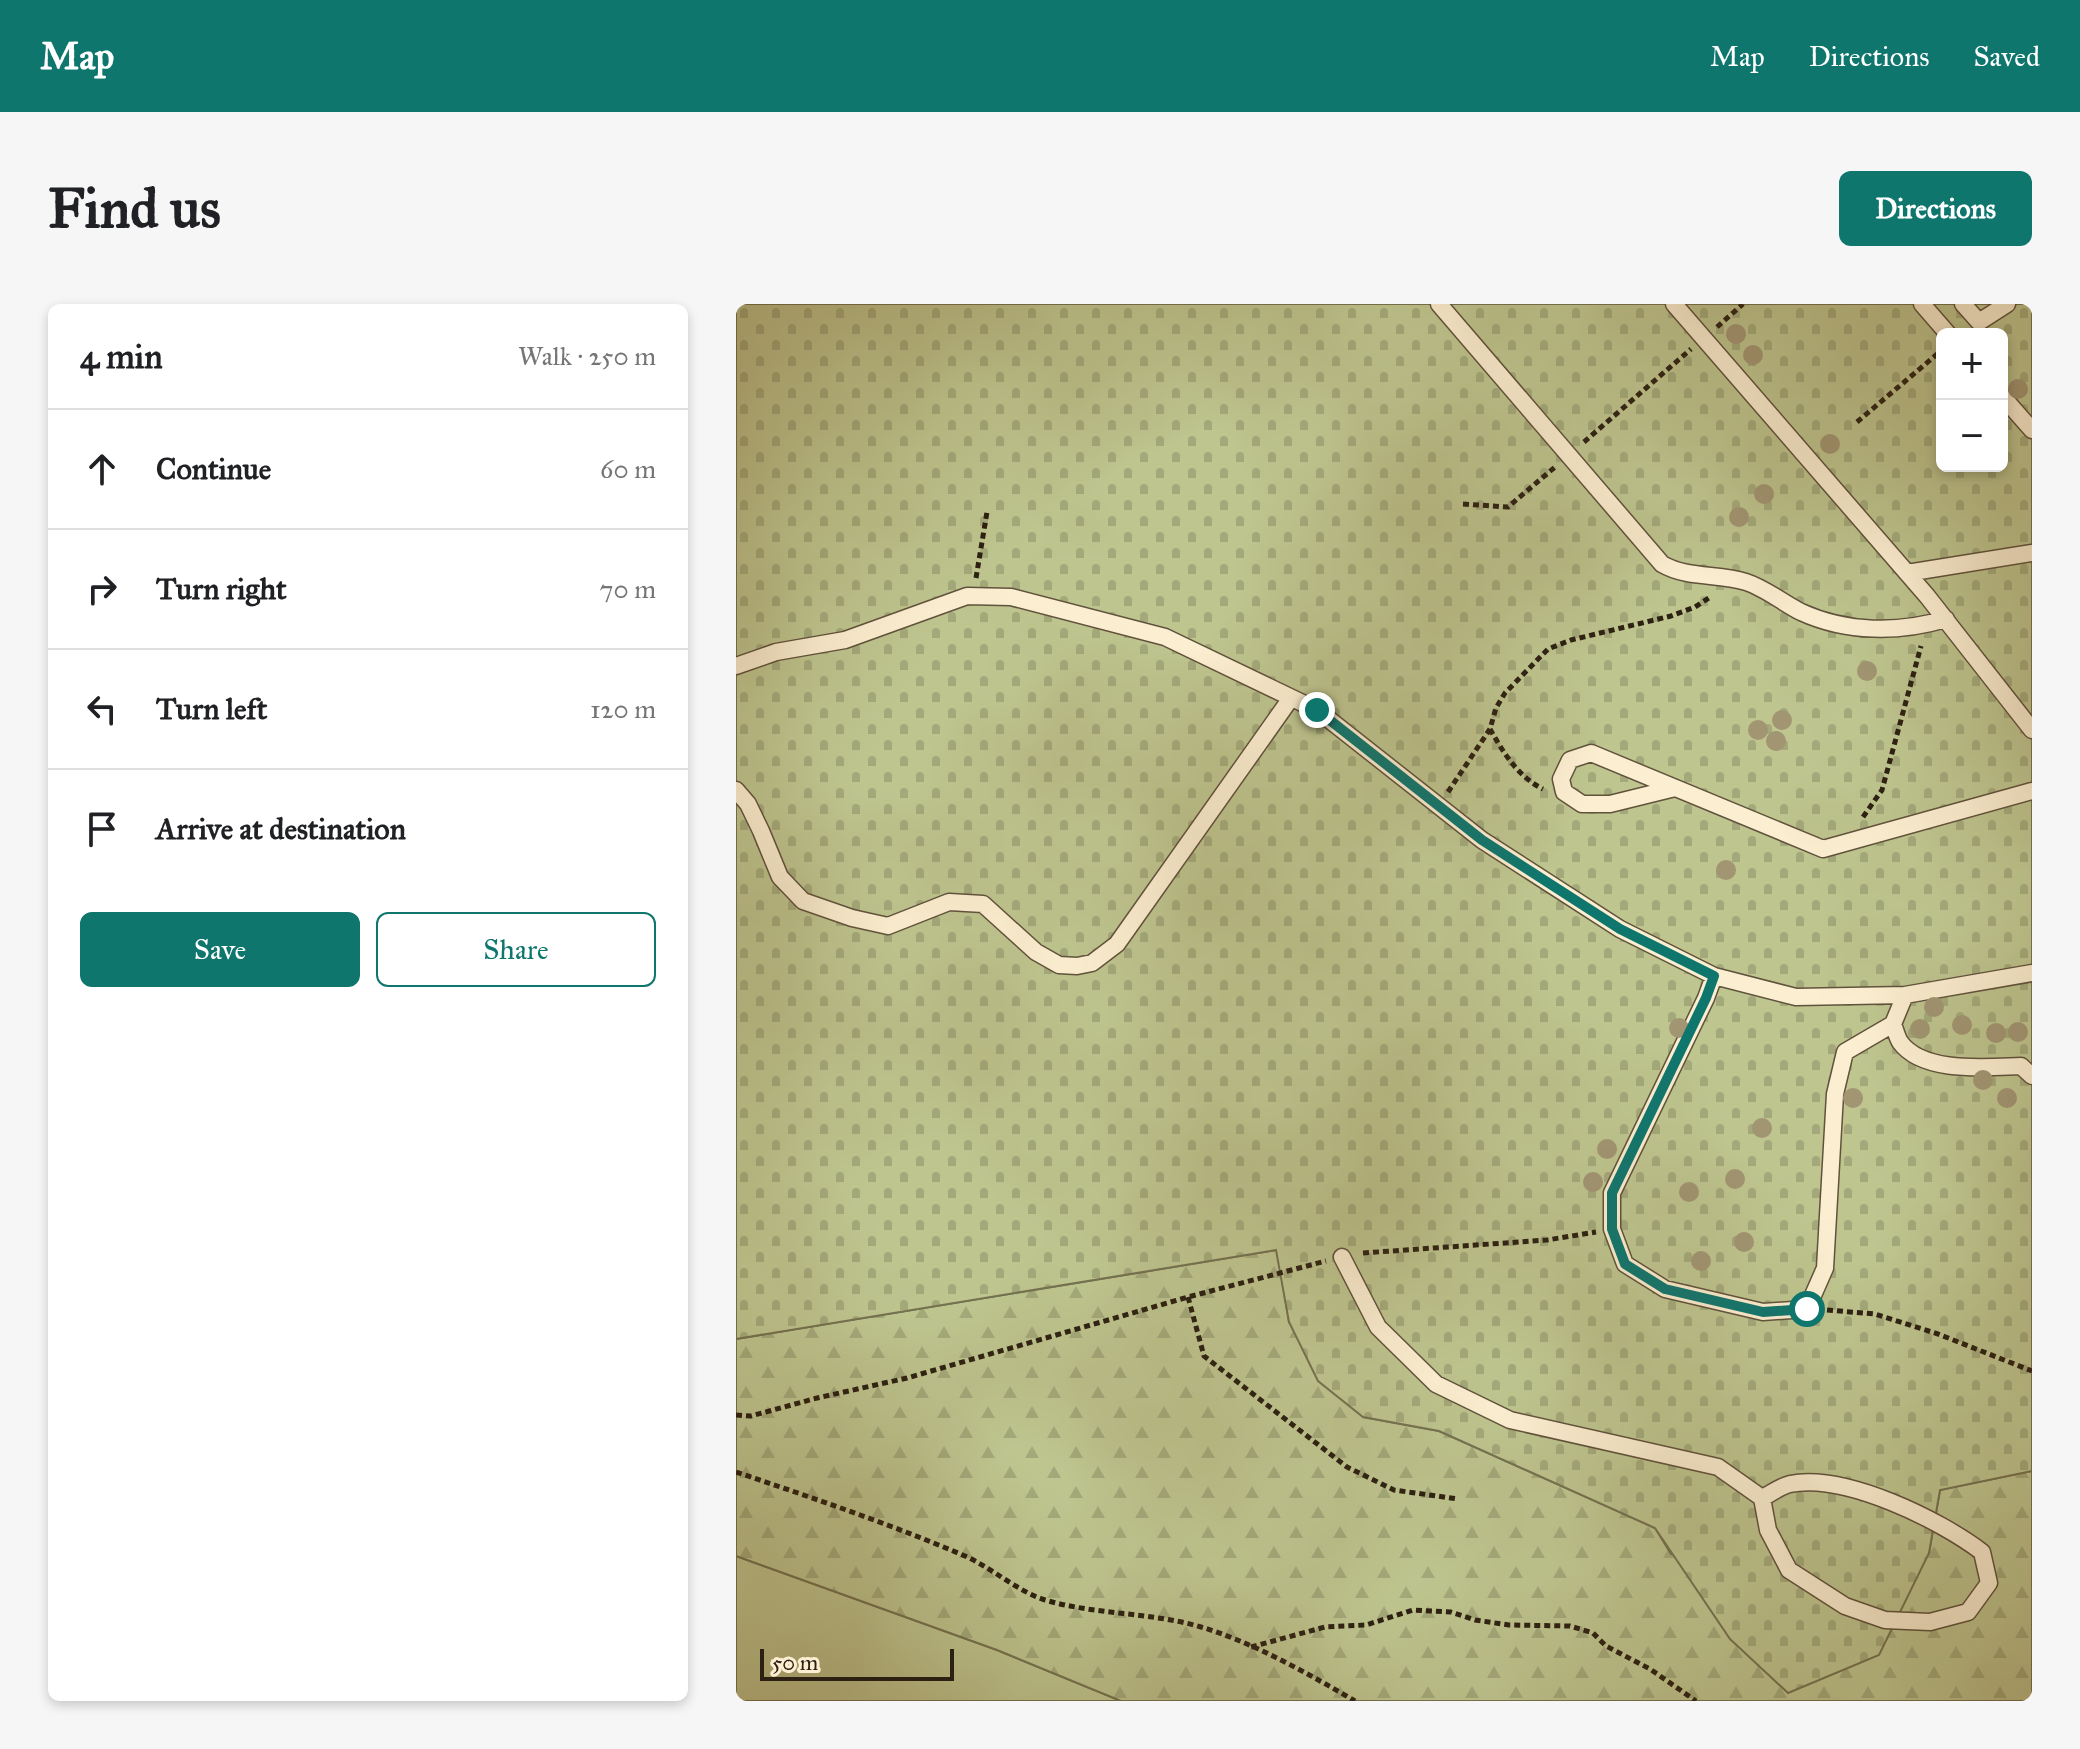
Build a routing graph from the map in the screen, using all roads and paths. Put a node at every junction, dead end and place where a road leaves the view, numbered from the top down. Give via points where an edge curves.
1 (1439, 304) edge
2 (1674, 304) edge
3 (1743, 304) edge
4 (1922, 304) edge
5 (1963, 304) edge
6 (2007, 304) edge
7 (1943, 328) edge
8 (1703, 338) junction
9 (1936, 355) edge
10 (2006, 400) edge
11 (1857, 422) dead end
12 (2032, 430) edge
13 (1568, 455) junction
14 (1463, 504) dead end
15 (987, 512) dead end
16 (2032, 553) edge
17 (1907, 573) junction
18 (1736, 580) junction
19 (975, 596) junction
20 (1946, 619) junction
21 (1919, 652) dead end
22 (736, 666) edge
23 (1291, 698) junction
24 (1490, 729) junction
25 (2032, 730) edge
26 (1454, 784) dead end
27 (1675, 788) junction
28 (736, 790) edge
29 (2032, 791) edge
30 (1564, 792) junction
31 (1851, 843) junction
32 (2032, 973) edge
33 (1714, 976) junction
34 (1905, 995) junction
35 (1893, 1024) junction
36 (2028, 1068) edge
37 (1612, 1229) junction
38 (1342, 1257) junction
39 (1188, 1297) junction
40 (1807, 1309) junction
41 (2032, 1371) edge
42 (736, 1415) edge
43 (736, 1472) edge
44 (1762, 1498) junction
45 (1458, 1499) dead end
46 (1251, 1647) junction
47 (1355, 1701) edge
48 (1696, 1701) edge

1 - 13 lane
2 - 8 lane
3 - 8 path
4 - 7 lane
5 - 6 lane via 1979,322
8 - 13 path
8 - 17 lane
9 - 11 path
10 - 12 lane
13 - 14 path via 1508,507
13 - 18 lane via 1662,564 1676,572
15 - 19 path
16 - 17 lane
17 - 20 lane
18 - 20 lane via 1804,613 1857,628 1906,629
18 - 24 path via 1695,607 1548,649 1505,693
19 - 22 lane via 845,640 776,652
19 - 23 lane via 1011,597 1165,637
20 - 25 lane
21 - 31 path via 1882,790
23 - 28 lane via 1117,944 1092,963 1077,966 1059,965 1036,952 983,904 949,902 888,926 803,901 780,877 748,804
23 - 33 lane via 1317,710 1482,840 1620,929
24 - 26 path
24 - 30 path via 1530,783
27 - 30 lane via 1610,804 1582,804
27 - 30 lane via 1591,753 1570,760 1561,779
27 - 31 lane via 1823,849
29 - 31 lane
32 - 34 lane
33 - 34 lane via 1796,997
33 - 37 lane via 1612,1193
34 - 35 lane
35 - 36 lane via 1901,1042 1920,1058 1962,1068
35 - 40 lane via 1845,1052 1835,1094 1825,1268
37 - 38 path via 1547,1240
37 - 40 lane via 1625,1264 1665,1289 1763,1312
38 - 39 path
38 - 44 lane via 1378,1327 1436,1384 1510,1420 1718,1467
39 - 42 path via 907,1378 751,1416
39 - 45 path via 1204,1356 1347,1467 1394,1490
40 - 41 path via 1875,1314
43 - 46 path via 968,1557 1042,1599 1201,1627
44 - 44 lane via 1768,1530 1789,1570 1845,1606 1885,1620 1930,1622 1968,1612 1989,1583 1982,1552 1961,1535 1890,1500 1825,1485 1789,1484
46 - 47 path
46 - 48 path via 1325,1627 1366,1625 1413,1610 1509,1625 1570,1626 1593,1633

